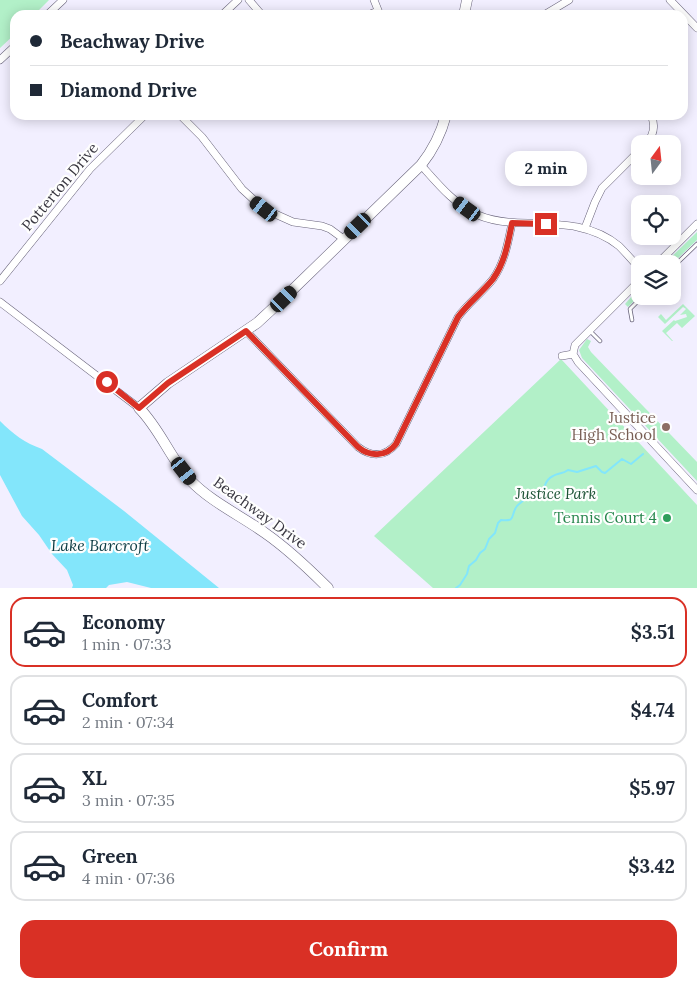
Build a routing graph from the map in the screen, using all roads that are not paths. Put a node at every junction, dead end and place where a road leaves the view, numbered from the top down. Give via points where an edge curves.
1 (63, 0) edge
2 (238, 0) edge
3 (249, 0) edge
4 (569, 0) edge
5 (670, 0) edge
6 (52, 10) edge
7 (227, 10) edge
8 (258, 10) edge
9 (552, 10) edge
10 (680, 10) edge
11 (688, 19) edge
12 (697, 28) edge
13 (10, 51) edge
14 (0, 60) edge
15 (140, 120) edge
16 (185, 120) edge
17 (444, 120) edge
18 (652, 120) edge
19 (652, 135) edge
20 (631, 159) edge
21 (420, 165) junction
22 (512, 223) junction
23 (697, 224) edge
24 (585, 228) junction
25 (345, 240) junction
26 (697, 244) edge
27 (665, 255) edge
28 (681, 259) edge
29 (631, 260) edge
30 (0, 281) edge
31 (631, 289) edge
32 (0, 302) edge
33 (634, 305) edge
34 (632, 320) dead end
35 (589, 330) junction
36 (246, 331) junction
37 (600, 341) dead end
38 (573, 354) junction
39 (562, 356) dead end
40 (139, 408) junction
41 (697, 490) edge
42 (328, 588) edge

1 - 6 street
2 - 7 street
3 - 8 street
4 - 9 street
5 - 10 street
11 - 12 street
13 - 14 street
15 - 30 street, Potterton Drive via 90,169
16 - 25 street via 242,189 264,209 293,222 330,229
17 - 21 street via 429,156
18 - 19 street
20 - 24 street via 602,188
21 - 22 street via 467,209 492,220
21 - 25 street
22 - 24 street
22 - 36 street via 498,270 458,317 396,444 387,452 370,454 358,447
23 - 27 street
24 - 29 street via 608,239
25 - 36 street
26 - 28 lane
31 - 35 street
32 - 40 street, Beachway Drive
33 - 34 lane via 630,309
35 - 37 lane
35 - 38 street via 575,345
36 - 40 street via 168,383
38 - 39 street
38 - 41 street
40 - 42 street, Beachway Drive via 152,422 190,480 294,555

